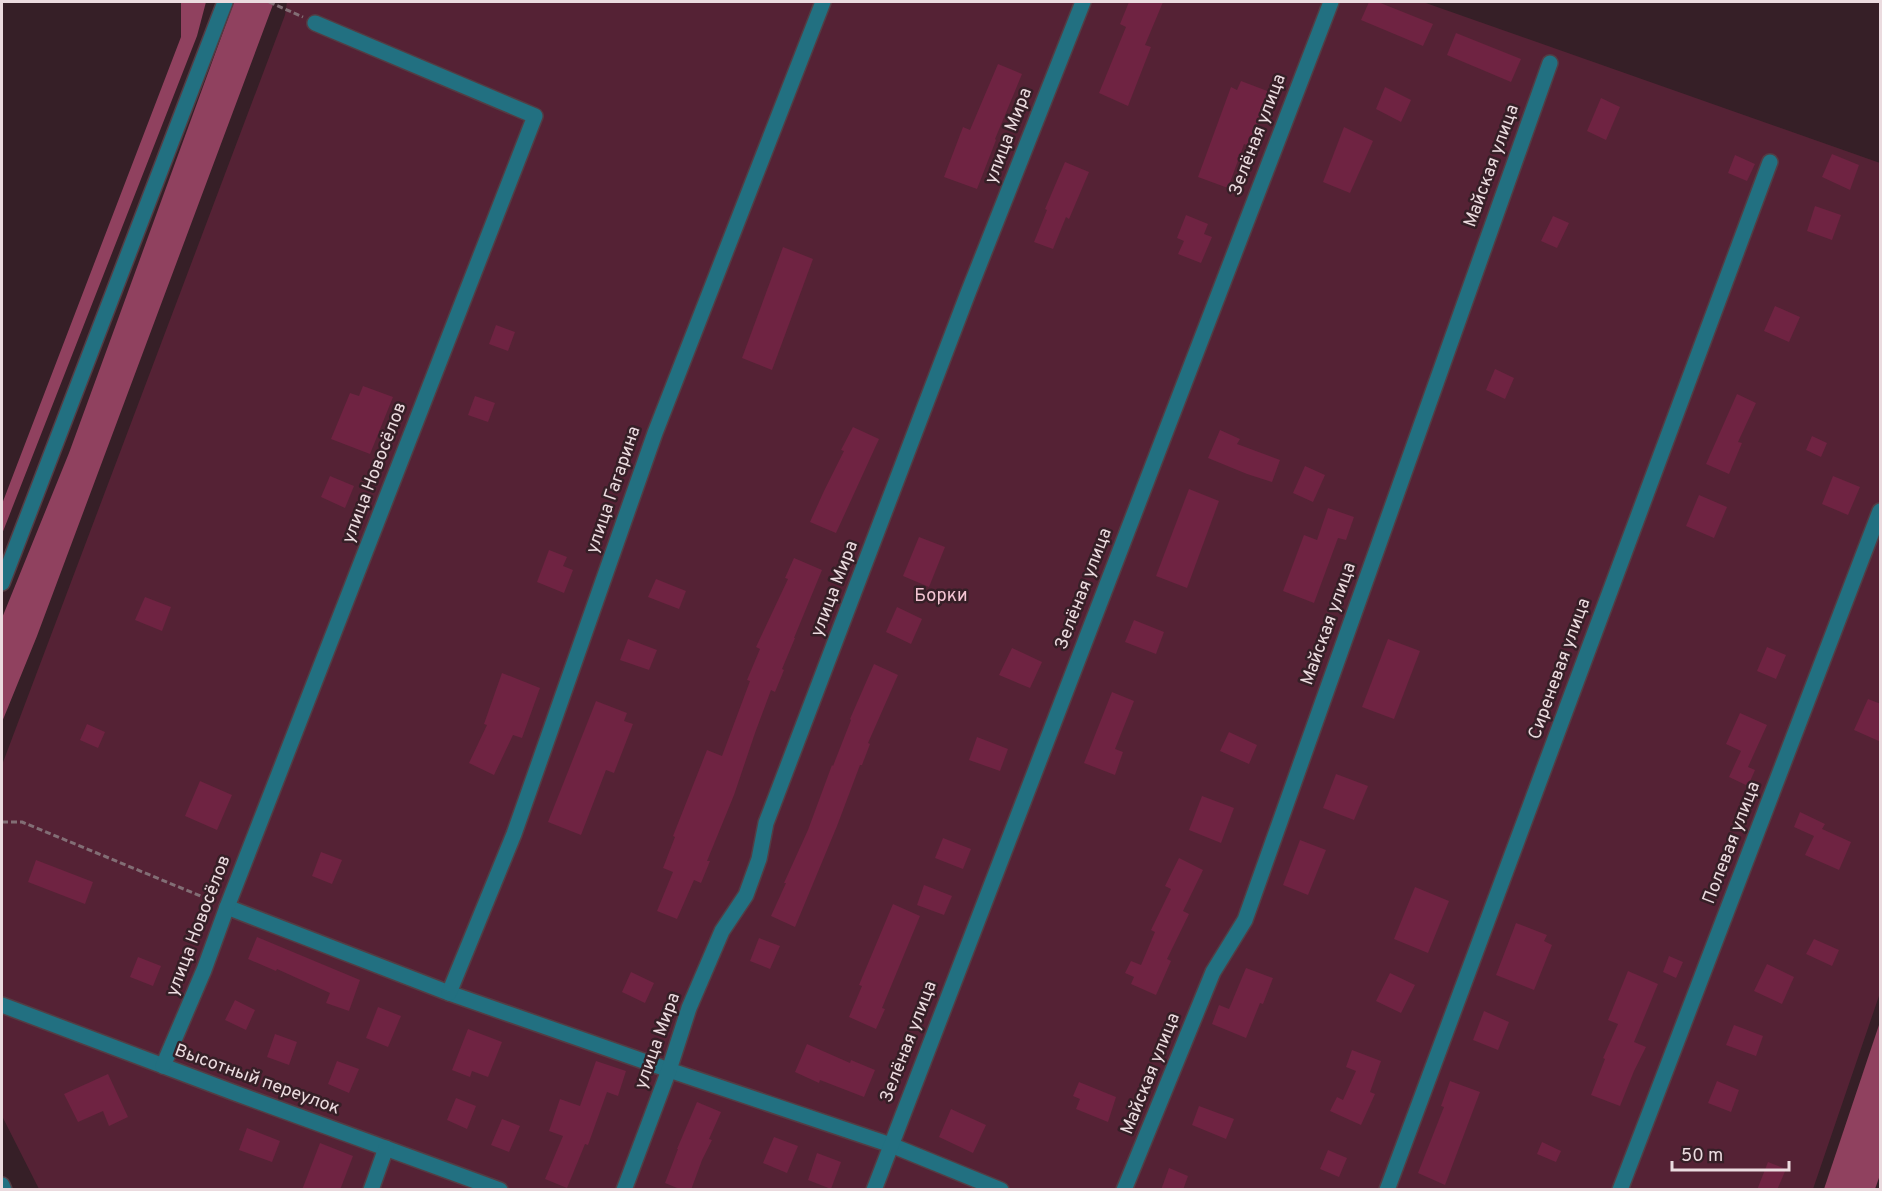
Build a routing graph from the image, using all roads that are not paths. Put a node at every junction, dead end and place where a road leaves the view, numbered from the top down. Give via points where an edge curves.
1 (225, 2) edge
2 (823, 2) edge
3 (1083, 2) edge
4 (1330, 2) edge
5 (315, 23) road end
6 (1550, 63) dead end
7 (1770, 162) dead end
8 (1881, 511) edge
9 (2, 583) edge
10 (227, 907) junction
11 (449, 993) junction
12 (2, 1005) edge
13 (163, 1066) junction
14 (669, 1070) junction
15 (891, 1145) junction
16 (386, 1148) junction
17 (2, 1185) edge
18 (4, 1190) edge
19 (371, 1190) edge
20 (500, 1190) edge
21 (624, 1190) edge
22 (874, 1190) edge
23 (1001, 1190) edge
24 (1124, 1190) edge
25 (1387, 1190) edge
26 (1620, 1190) edge

1 - 9 street
2 - 11 street, улица Гагарина via 655,433 514,834
3 - 14 street, улица Мира via 766,823 746,895 722,931 689,1008
4 - 15 street, Зелёная улица
5 - 10 street, улица Новосёлов via 535,116
6 - 24 street, Майская улица via 1245,920 1213,972
7 - 25 street, Сиреневая улица
8 - 26 street, Полевая улица
10 - 11 street
10 - 13 street, улица Новосёлов
11 - 14 street
12 - 13 street, Высотный переулок
13 - 16 street, Высотный переулок
14 - 15 street
14 - 21 street, улица Мира
15 - 22 street, Зелёная улица
15 - 23 street
16 - 19 street
16 - 20 street, Высотный переулок
17 - 18 street

